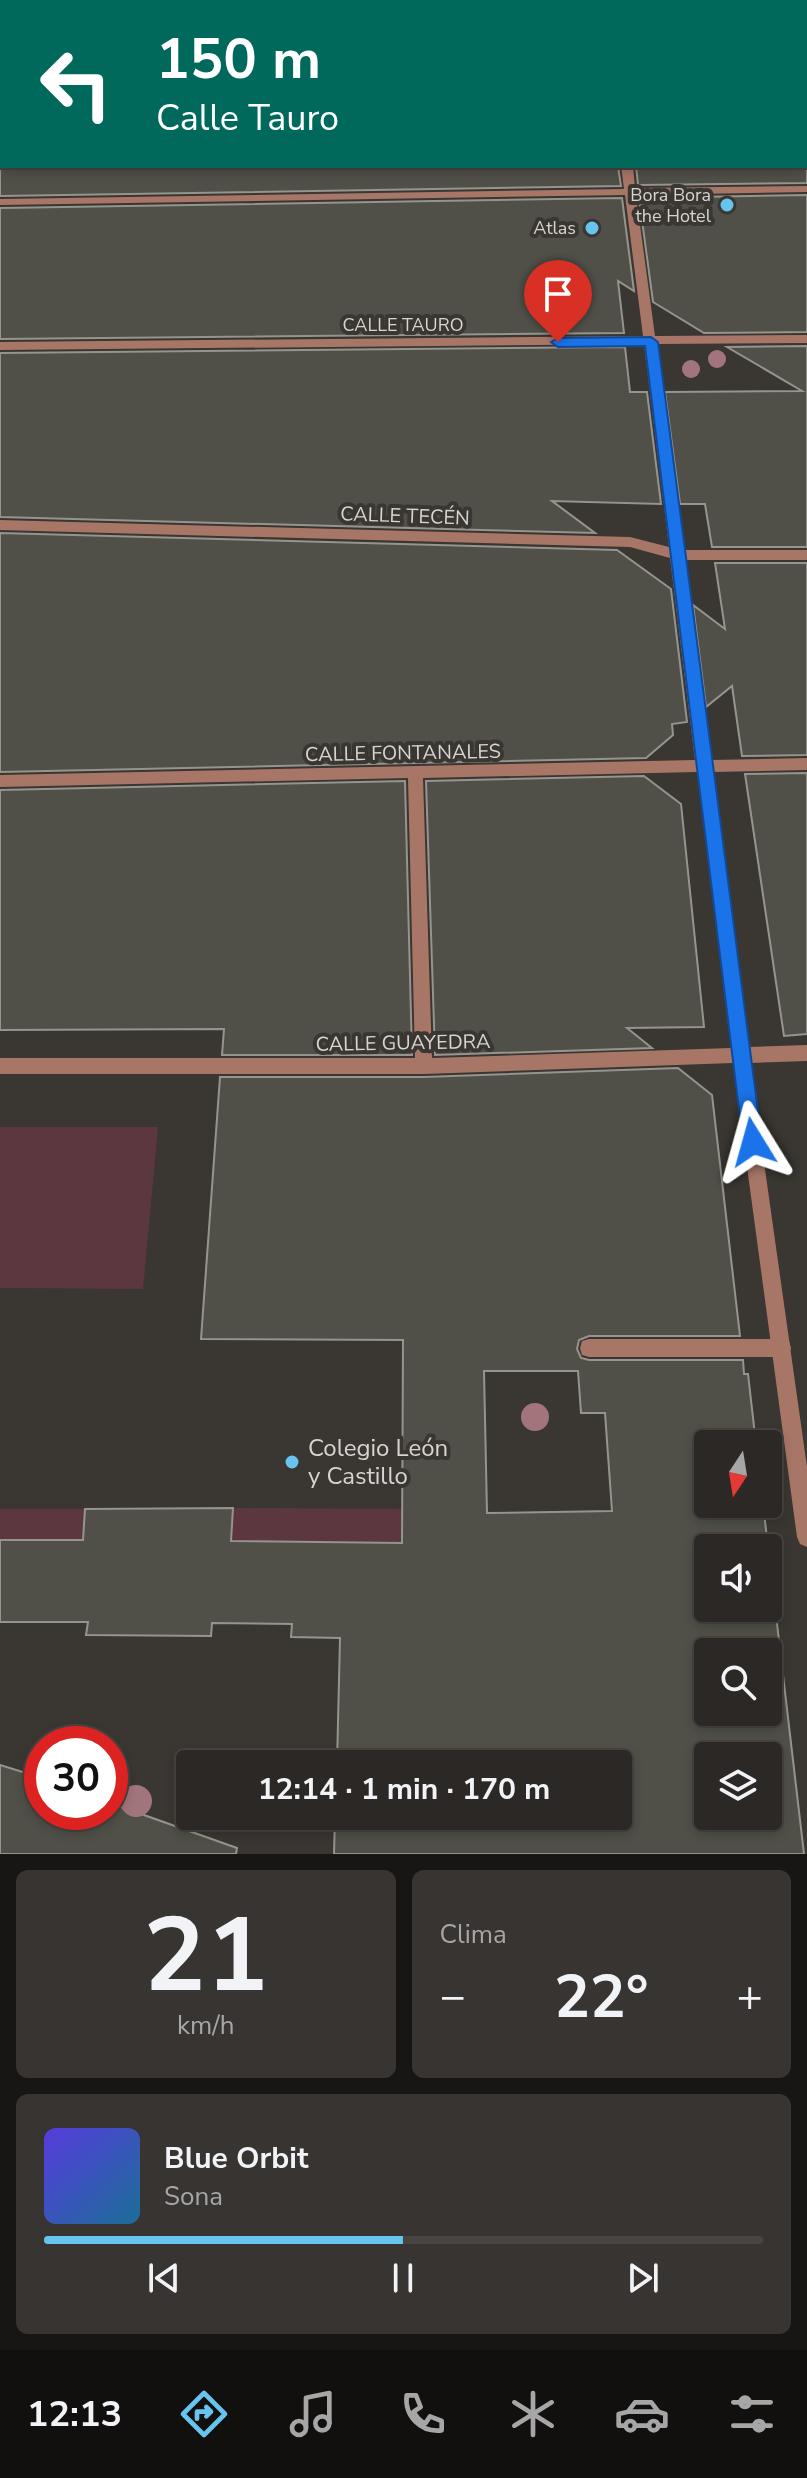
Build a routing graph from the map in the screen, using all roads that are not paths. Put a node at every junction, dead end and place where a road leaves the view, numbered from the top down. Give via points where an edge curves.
1 (627, 168) edge
2 (807, 189) edge
3 (632, 191) junction
4 (0, 202) edge
5 (807, 339) edge
6 (651, 342) junction
7 (0, 346) edge
8 (0, 525) edge
9 (679, 555) junction
10 (807, 555) edge
11 (807, 764) edge
12 (703, 765) junction
13 (415, 774) junction
14 (0, 781) edge
15 (807, 1053) edge
16 (740, 1054) junction
17 (0, 1066) edge
18 (424, 1066) junction
19 (589, 1348) dead end
20 (782, 1348) junction
21 (807, 1537) edge

1 - 3 street
2 - 3 street
3 - 4 street
3 - 6 street
5 - 6 street, CALLE TAURO
6 - 7 street, CALLE TAURO
6 - 9 street
8 - 9 street, CALLE TECÉN via 630,542
9 - 10 street, CALLE TECÉN
9 - 12 street
11 - 12 street, CALLE FONTANALES
12 - 13 street, CALLE FONTANALES
12 - 16 street
13 - 14 street, CALLE FONTANALES
13 - 18 street
15 - 16 street, CALLE GUAYEDRA
16 - 18 street, CALLE GUAYEDRA
16 - 20 street
17 - 18 street, CALLE GUAYEDRA
19 - 20 street
20 - 21 street

